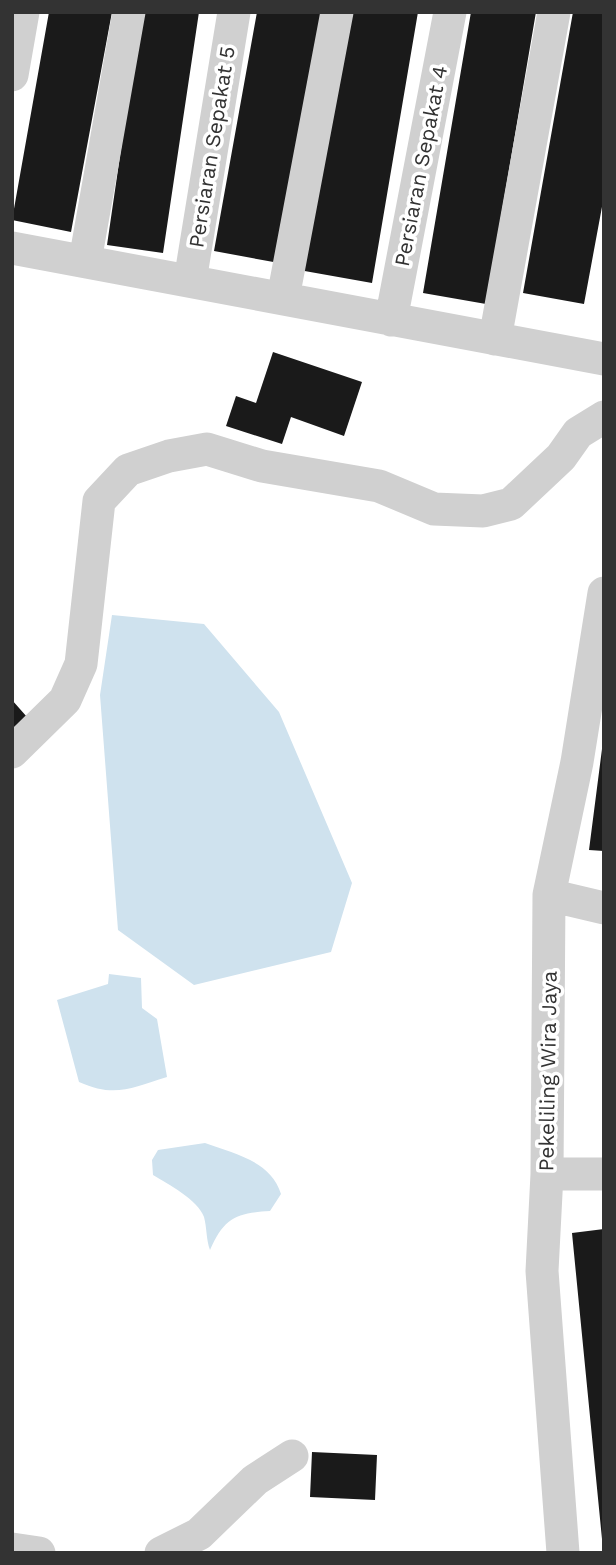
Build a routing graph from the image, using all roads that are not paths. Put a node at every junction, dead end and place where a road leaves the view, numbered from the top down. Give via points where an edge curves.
1 (23, 12) edge
2 (129, 12) edge
3 (234, 12) edge
4 (337, 12) edge
5 (450, 12) edge
6 (555, 12) edge
7 (12, 75) edge
8 (12, 248) edge
9 (85, 261) junction
10 (190, 281) junction
11 (283, 298) junction
12 (391, 320) junction
13 (495, 339) junction
14 (603, 355) edge
15 (604, 417) edge
16 (604, 593) edge
17 (12, 752) edge
18 (549, 895) junction
19 (604, 908) edge
20 (547, 1174) junction
21 (604, 1174) edge
22 (292, 1456) dead end
23 (12, 1549) edge
24 (39, 1553) edge
25 (161, 1553) edge
26 (563, 1553) edge

1 - 7 street
2 - 9 street
3 - 10 street, Persiaran Sepakat 5
4 - 11 street
5 - 12 street, Persiaran Sepakat 4
6 - 13 street
8 - 9 street
9 - 10 street
10 - 11 street
11 - 12 street
12 - 13 street
13 - 14 street
15 - 17 street via 578,433 561,457 511,504 483,511 434,509 379,486 262,466 207,449 128,470 99,502 81,663 65,701
16 - 18 street, Pekeliling Wira Jaya via 578,762
18 - 19 street
18 - 20 street, Pekeliling Wira Jaya
20 - 21 street
20 - 26 street, Pekeliling Wira Jaya via 542,1271
22 - 25 street via 255,1480 199,1534
23 - 24 street

